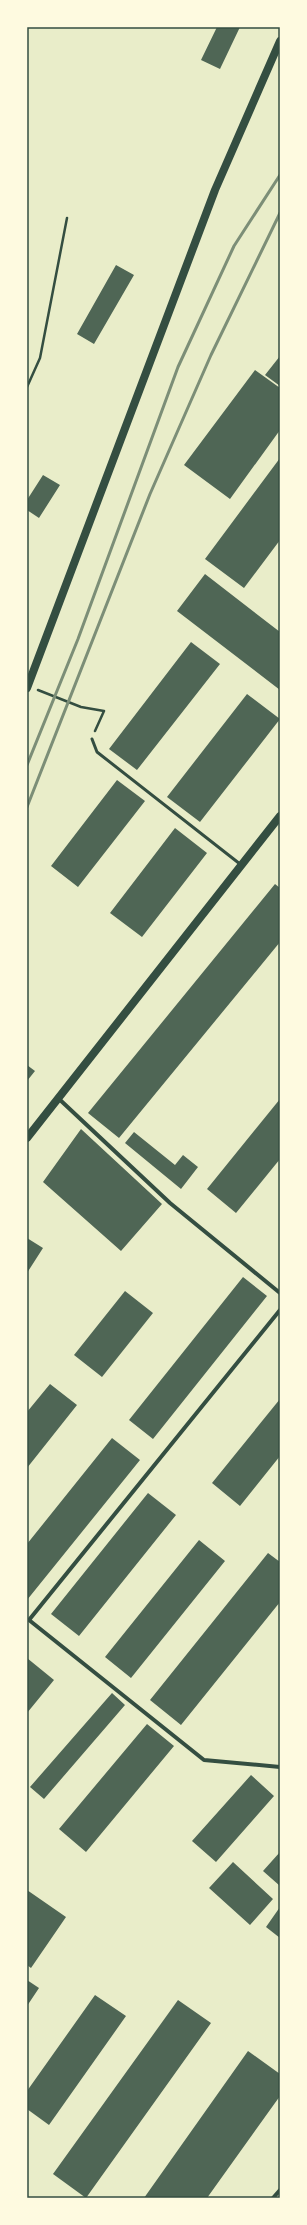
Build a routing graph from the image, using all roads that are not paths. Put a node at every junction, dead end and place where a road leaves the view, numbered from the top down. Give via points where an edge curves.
1 (280, 41) edge
2 (30, 688) edge
3 (92, 739) road end
4 (280, 816) edge
5 (241, 865) junction
6 (58, 1098) junction
7 (27, 1138) edge
8 (280, 1293) edge
9 (280, 1310) edge
10 (280, 1767) edge
11 (280, 2190) edge
12 (273, 2198) edge

1 - 2 main road via 215,190
3 - 5 lane via 97,752
4 - 5 main road
5 - 6 main road
6 - 7 main road
6 - 8 street via 170,1203
9 - 10 street via 29,1620 204,1760
11 - 12 street

